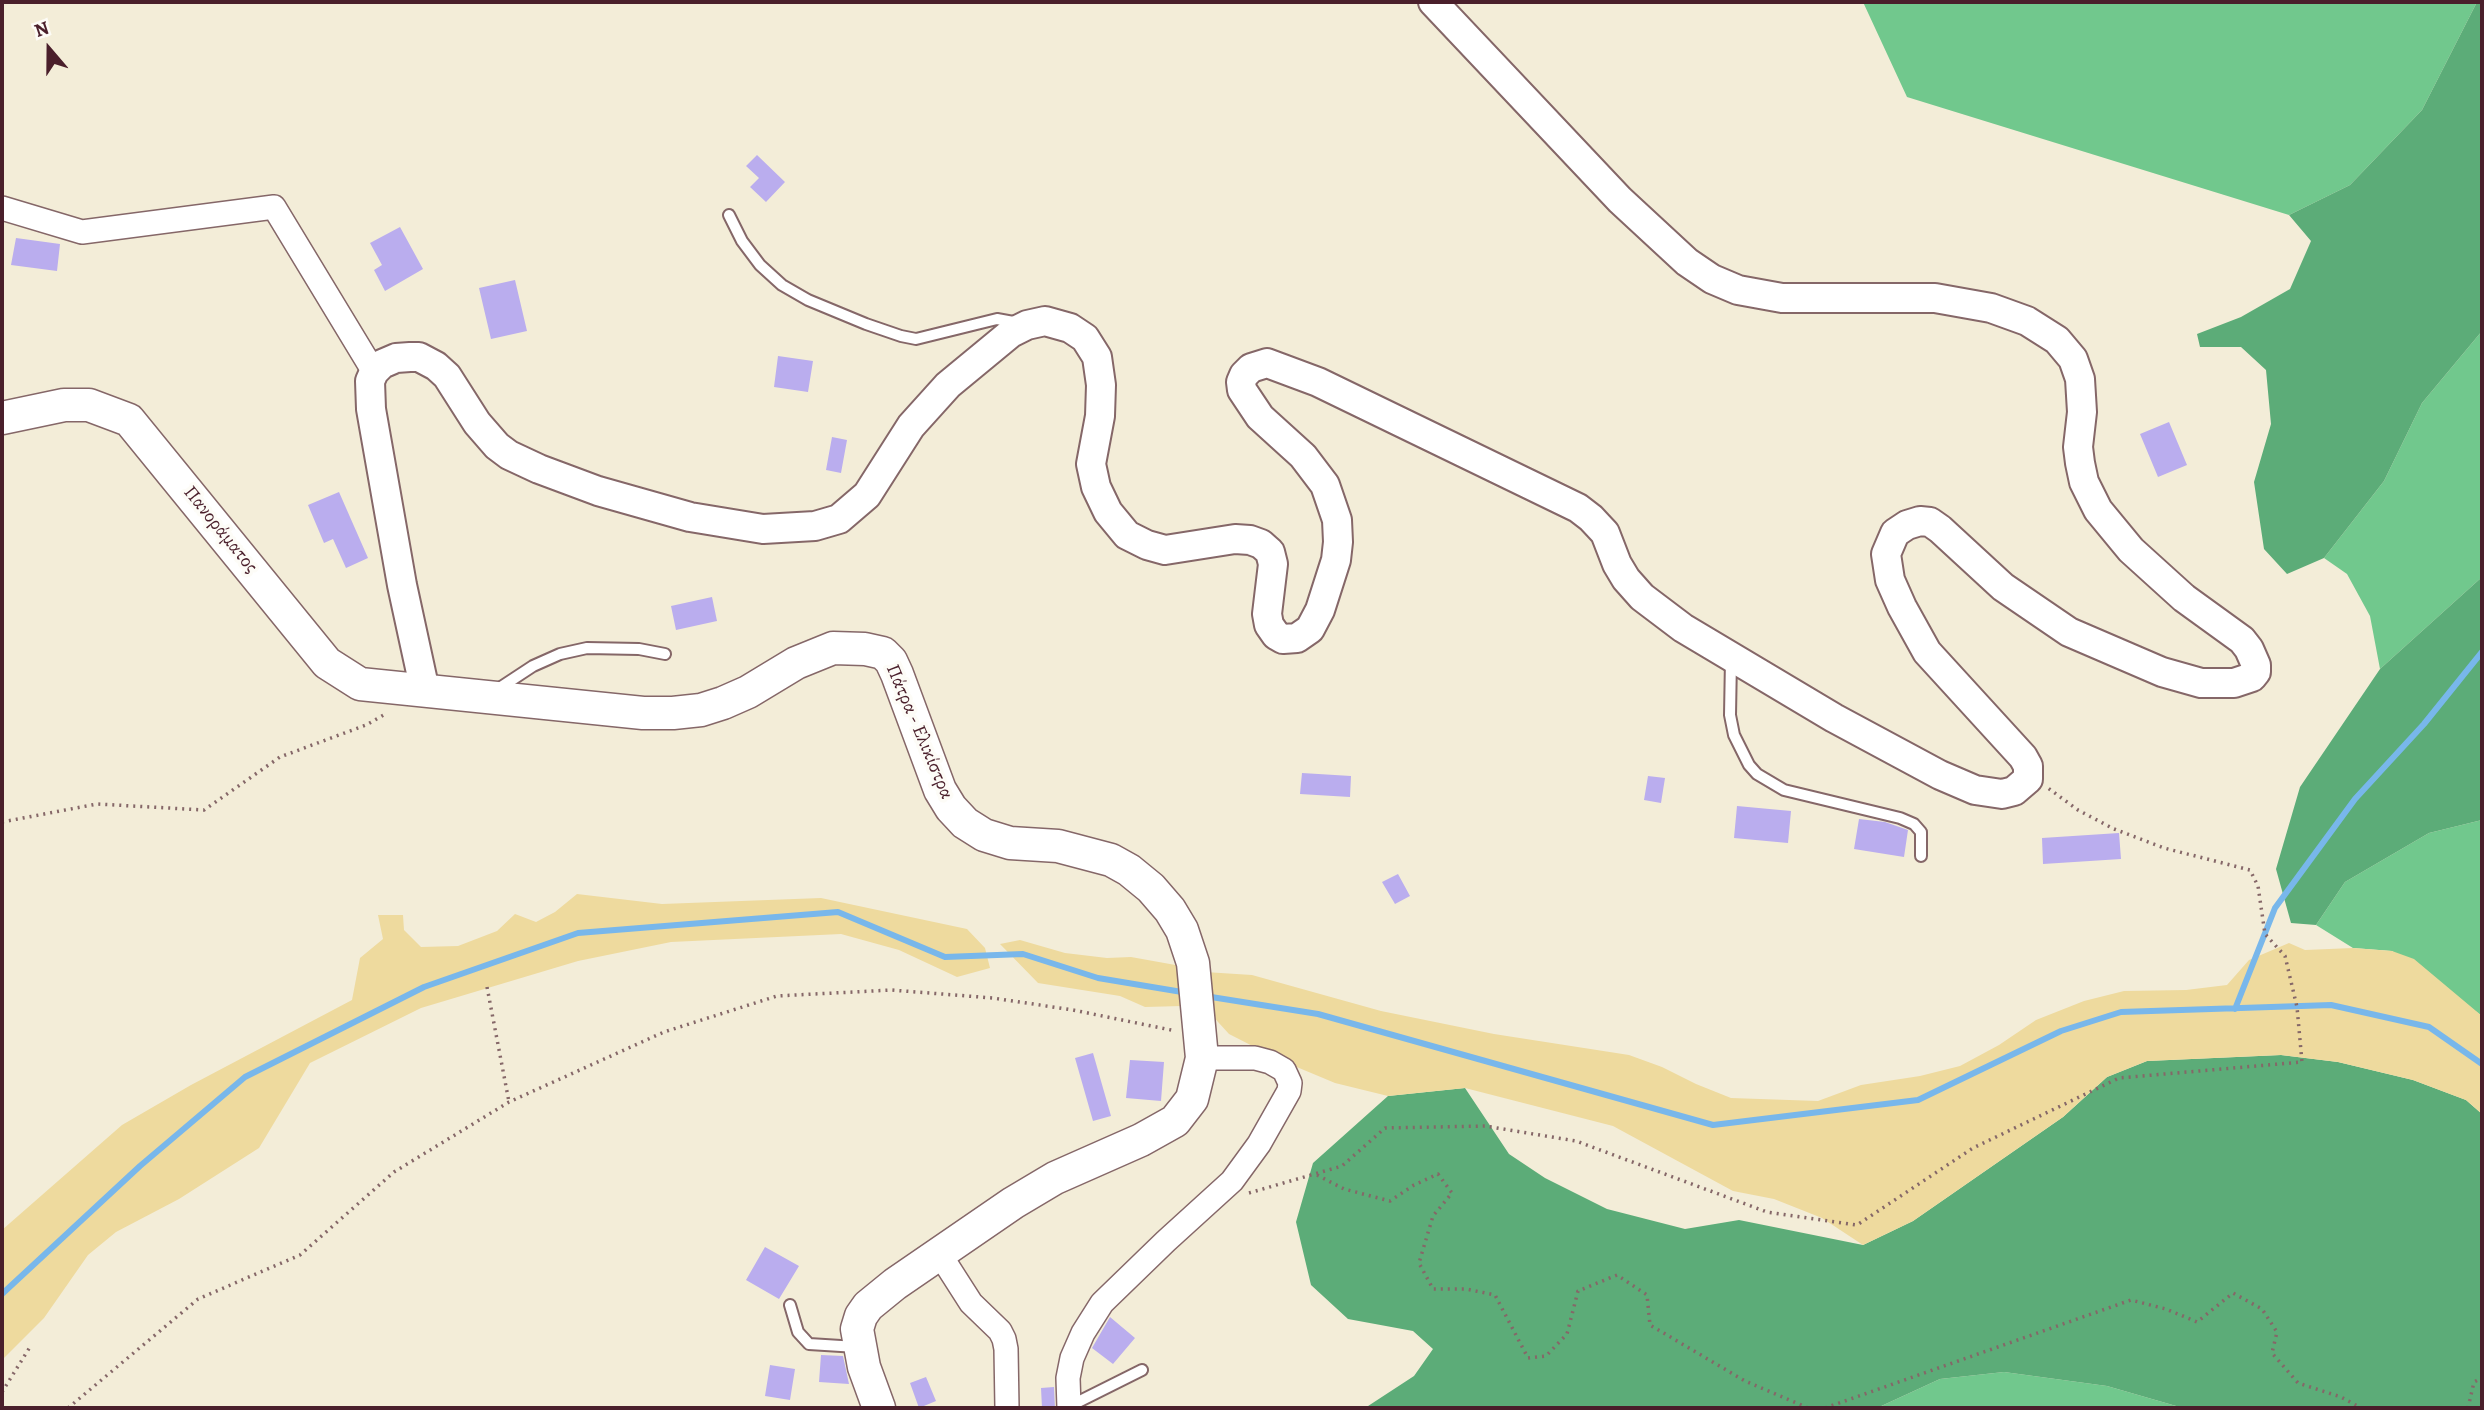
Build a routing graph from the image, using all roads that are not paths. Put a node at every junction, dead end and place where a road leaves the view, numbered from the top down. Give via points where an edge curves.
1 (1433, 2) edge
2 (2, 208) edge
3 (729, 215) dead end
4 (1027, 325) junction
5 (374, 372) junction
6 (2, 418) edge
7 (665, 654) dead end
8 (1731, 656) junction
9 (425, 691) junction
10 (487, 697) junction
11 (1921, 856) dead end
12 (1199, 1034) junction
13 (939, 1253) junction
14 (790, 1305) dead end
15 (859, 1347) junction
16 (1142, 1370) dead end
17 (1069, 1407) edge
18 (879, 1408) edge
19 (1007, 1408) edge

1 - 8 street via 1620,200 1712,279 1738,290 1782,298 1935,298 1991,308 2027,321 2057,340 2073,359 2080,379 2080,463 2098,510 2131,550 2184,598 2242,640 2256,672 2245,681 2201,682 2162,672 2069,632 2003,587 1940,529 1920,521 1895,533 1886,555 1890,580 1927,652 2023,757 2029,774 2023,785 2002,794 1975,790 1940,775
2 - 5 street via 82,232 274,206
3 - 4 lane via 760,265 782,285 901,337 916,340 997,320
4 - 5 street via 1011,333 931,402 867,495 839,519 815,526 763,529 690,517 598,491 509,455 488,437 447,376 431,363 419,357 396,358
4 - 8 street via 1045,321 1070,328 1085,338 1097,357 1100,416 1091,464 1108,512 1127,535 1165,550 1236,539 1261,544 1270,552 1273,564 1269,625 1283,639 1297,638 1310,629 1336,560 1337,520 1325,485 1303,456 1260,417 1242,390 1244,375 1267,363 1318,382 1578,509 1605,533 1617,564 1642,597
5 - 9 street via 369,388 373,422
6 - 9 main road, Πανοράματος via 65,405 89,405 129,420 327,663 360,684
7 - 10 lane via 587,648 560,654
8 - 11 lane via 1734,735 1757,774 1784,790 1914,824 1921,832
9 - 10 main road, Πάτρα - Ελικίστρα
10 - 12 main road, Πάτρα - Ελικίστρα via 643,713 701,710 748,692 825,650 883,653 897,674 940,790 965,823 984,835 1010,842 1058,846 1111,860 1151,888 1170,910 1193,963
12 - 13 main road, Πάτρα - Ελικίστρα via 1192,1099 1175,1121 1055,1178
12 - 17 street via 1284,1070 1289,1090 1232,1181 1102,1303 1072,1358
13 - 15 main road, Πάτρα - Ελικίστρα via 868,1306 858,1329
13 - 19 street via 971,1303 1004,1339
14 - 15 lane via 798,1332 809,1344
15 - 18 main road, Πάτρα - Ελικίστρα
16 - 17 lane

